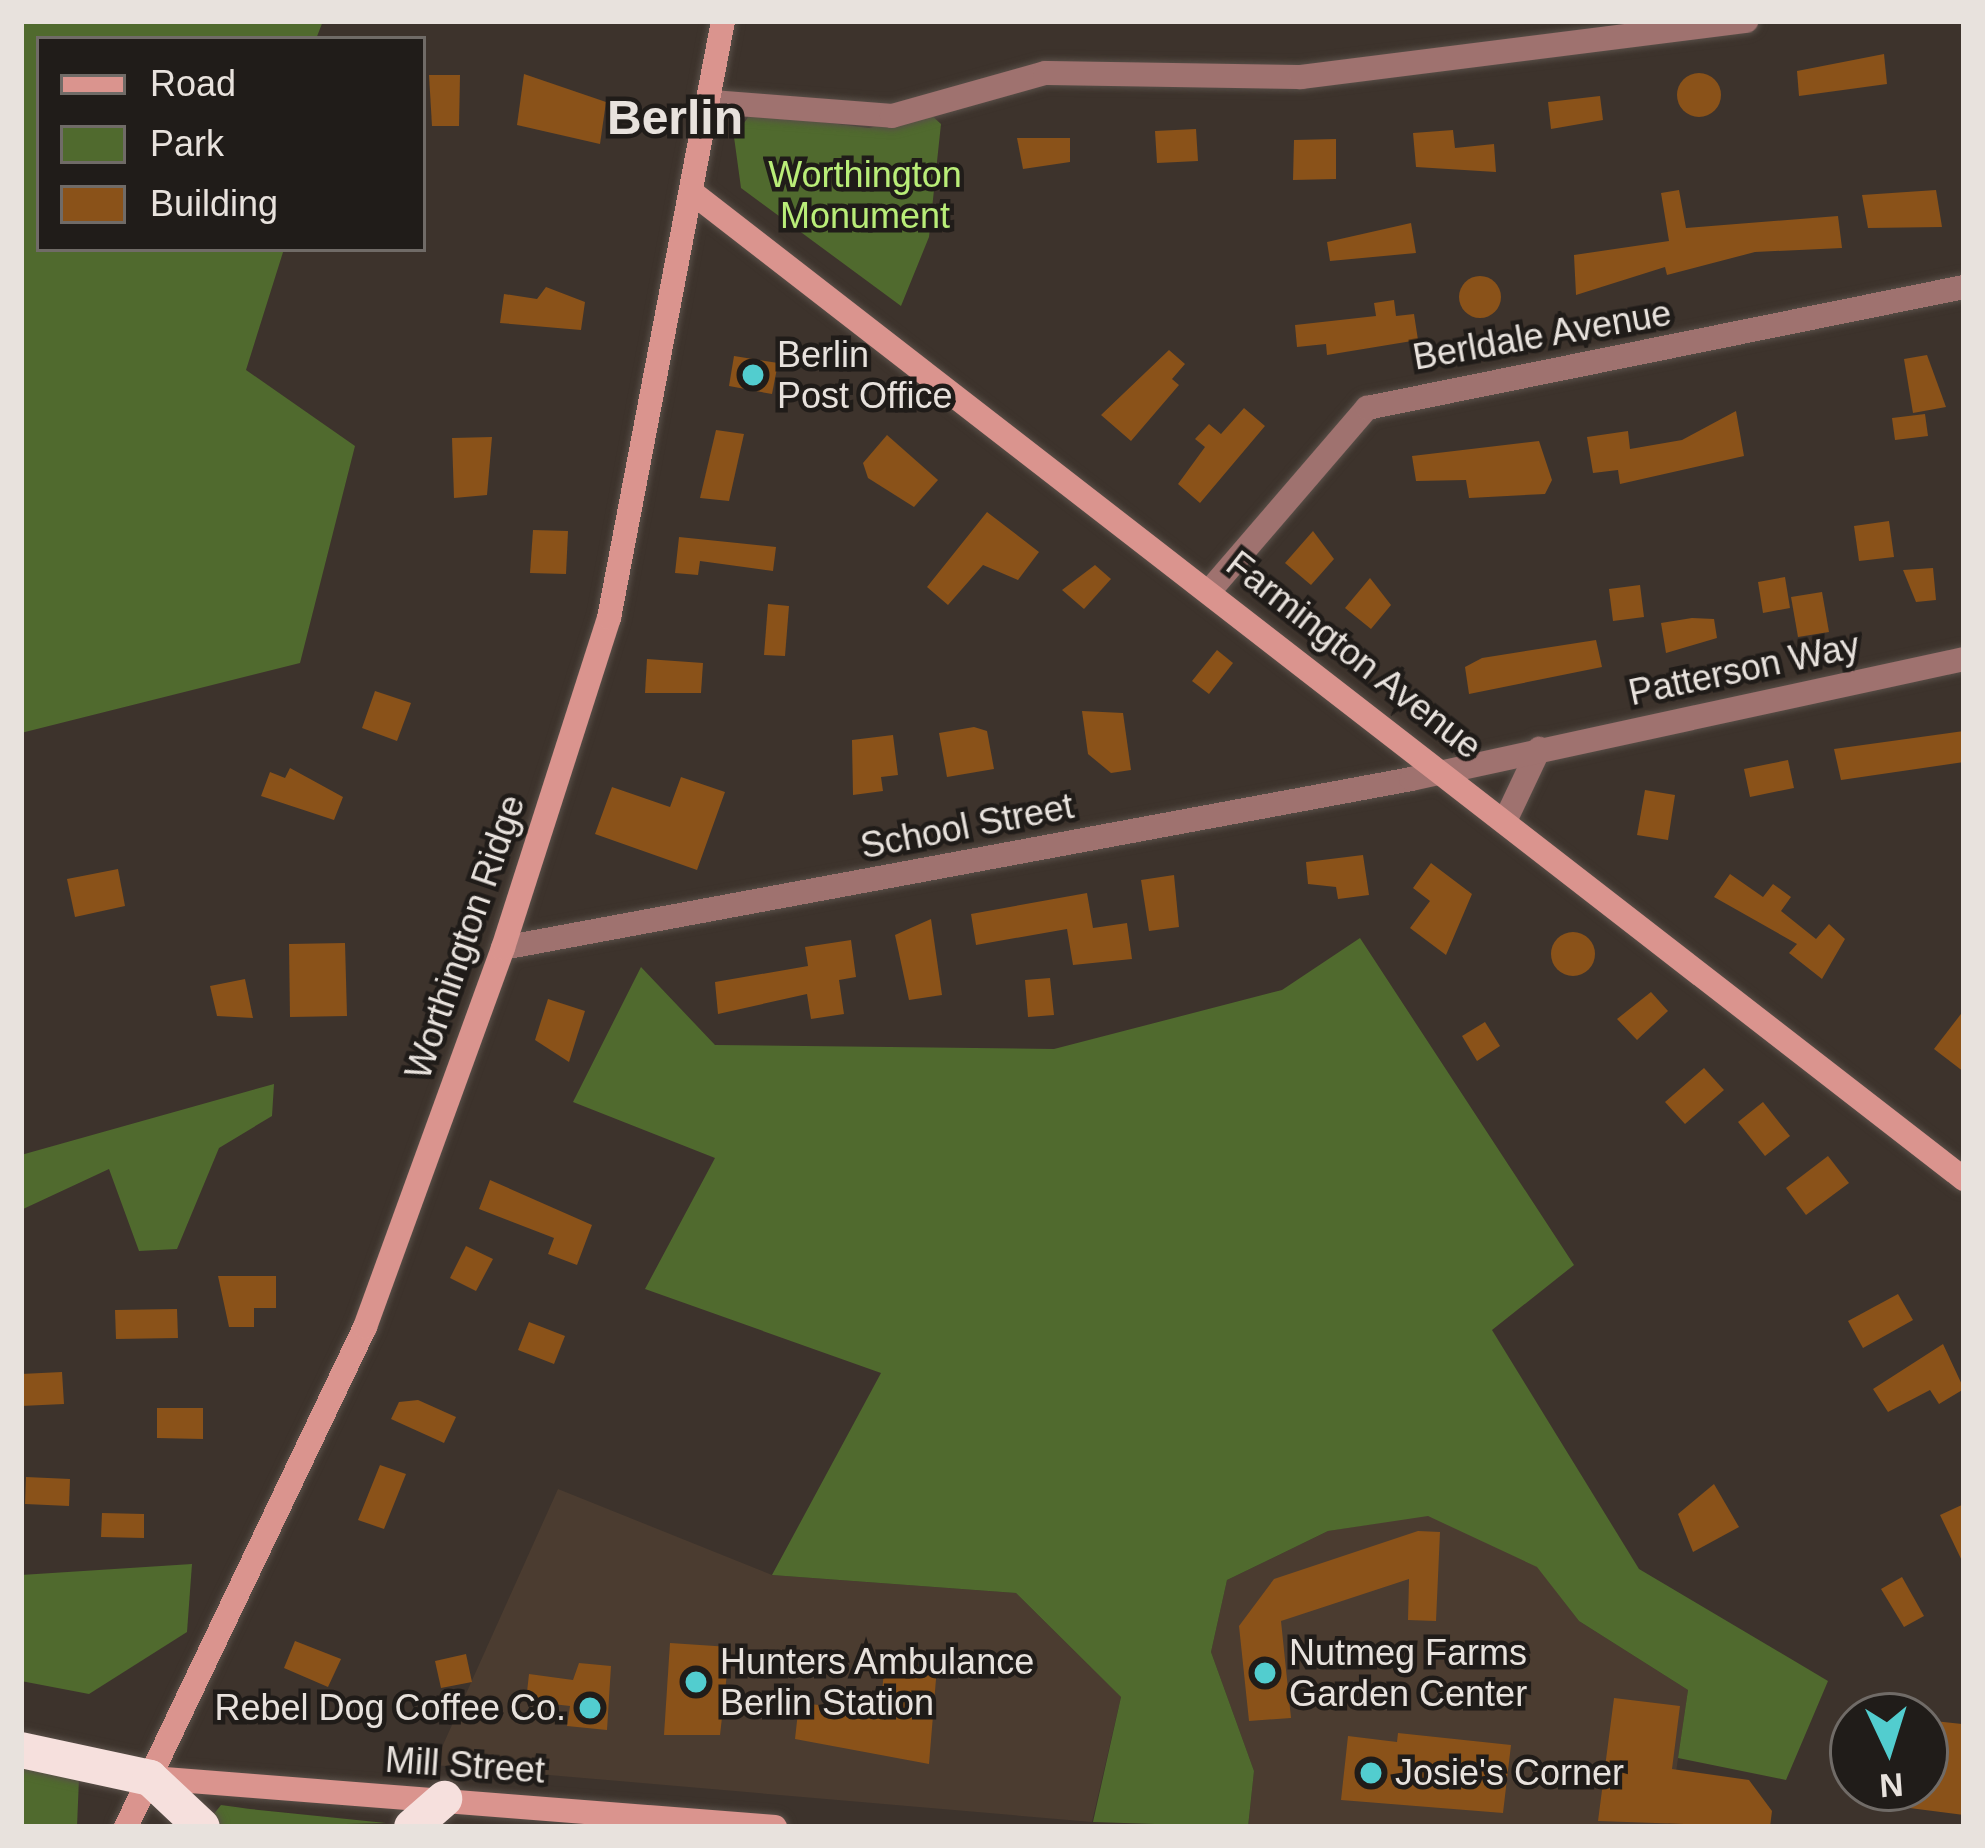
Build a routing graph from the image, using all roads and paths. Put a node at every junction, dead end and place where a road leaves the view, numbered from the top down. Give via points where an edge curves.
1 (724, 21) edge
2 (1747, 21) edge
3 (712, 102) junction
4 (694, 194) junction
5 (1964, 287) edge
6 (1212, 589) junction
7 (1964, 659) edge
8 (1539, 749) junction
9 (1444, 770) junction
10 (1504, 821) junction
11 (502, 948) junction
12 (1964, 1179) edge
13 (21, 1750) edge
14 (150, 1778) junction
15 (444, 1799) junction
16 (126, 1827) edge
17 (202, 1827) edge
18 (412, 1827) edge
19 (775, 1827) edge

1 - 3 street, Worthington Ridge
2 - 3 street via 1301,77 1045,74 892,116
3 - 4 street, Worthington Ridge
4 - 6 street, Farmington Avenue
4 - 11 street, Worthington Ridge via 609,618
5 - 6 street, Berldale Avenue via 1367,408
6 - 9 street, Farmington Avenue
7 - 8 street, Patterson Way
8 - 9 street, Patterson Way
8 - 10 street
9 - 10 street, Farmington Avenue
9 - 11 street, School Street
10 - 12 street, Farmington Avenue
11 - 14 street, Worthington Ridge via 365,1327
13 - 14 highway
14 - 15 street, Mill Street
14 - 16 street, Worthington Ridge
14 - 17 highway
15 - 18 highway
15 - 19 street, Mill Street

